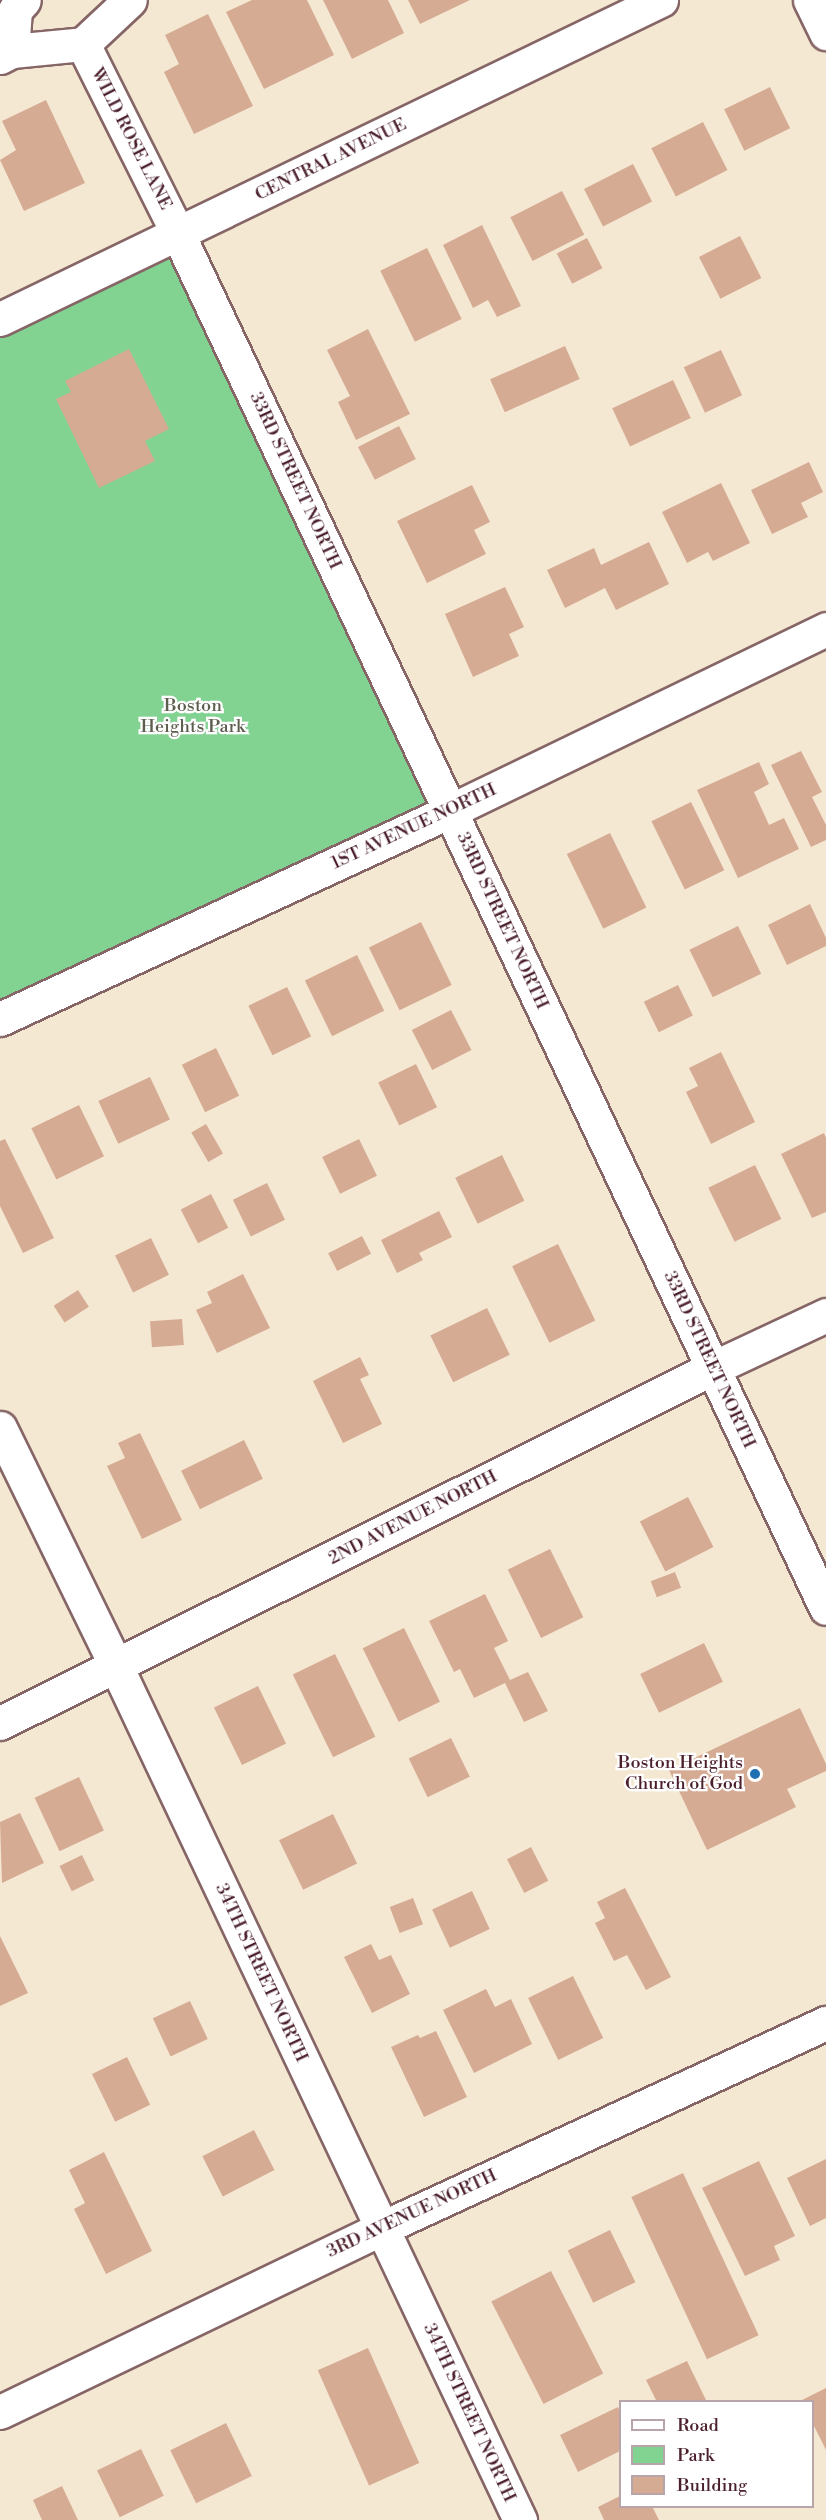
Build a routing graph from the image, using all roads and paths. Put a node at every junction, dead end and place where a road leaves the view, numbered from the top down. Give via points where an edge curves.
1 (24, 0) edge
2 (130, 0) edge
3 (662, 0) edge
4 (810, 0) edge
5 (826, 33) edge
6 (83, 44) junction
7 (6, 54) edge
8 (178, 234) junction
9 (0, 319) edge
10 (826, 629) edge
11 (450, 811) junction
12 (0, 1019) edge
13 (826, 1315) edge
14 (713, 1368) junction
15 (0, 1428) edge
16 (826, 1608) edge
17 (116, 1666) junction
18 (0, 1722) edge
19 (826, 2023) edge
20 (382, 2228) junction
21 (0, 2412) edge
22 (520, 2520) edge

1 - 7 street via 15,10
2 - 6 street
3 - 8 street, CENTRAL AVENUE
4 - 5 street
6 - 7 street
6 - 8 street, WILD ROSE LANE
8 - 9 street, CENTRAL AVENUE
8 - 11 street, 33RD STREET NORTH
10 - 11 street, 1ST AVENUE NORTH
11 - 12 street, 1ST AVENUE NORTH
11 - 14 street, 33RD STREET NORTH
13 - 14 street, 2ND AVENUE NORTH
14 - 16 street, 33RD STREET NORTH
14 - 17 street, 2ND AVENUE NORTH
15 - 17 street, 34TH STREET NORTH
17 - 18 street, 2ND AVENUE NORTH
17 - 20 street, 34TH STREET NORTH
19 - 20 street, 3RD AVENUE NORTH
20 - 21 street, 3RD AVENUE NORTH
20 - 22 street, 34TH STREET NORTH

